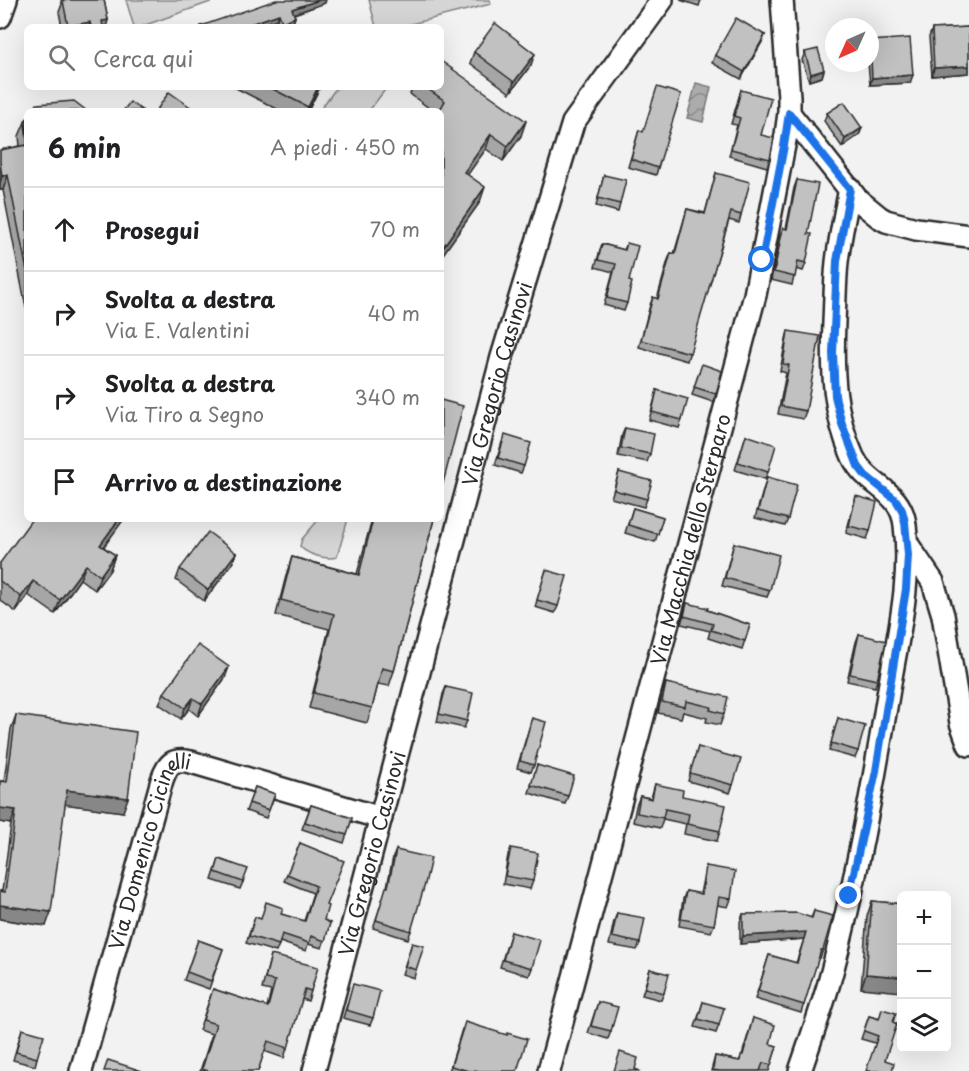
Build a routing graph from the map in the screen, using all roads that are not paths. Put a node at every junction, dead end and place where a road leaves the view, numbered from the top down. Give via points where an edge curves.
1 (6, 0) edge
2 (662, 0) edge
3 (782, 0) edge
4 (0, 17) edge
5 (789, 113) junction
6 (850, 189) junction
7 (969, 236) edge
8 (907, 544) junction
9 (969, 745) edge
10 (381, 818) junction
11 (81, 1071) edge
12 (314, 1071) edge
13 (549, 1071) edge
14 (800, 1071) edge

1 - 4 street
2 - 10 street, Via Gregorio Casinovi via 573,123 502,357
3 - 5 street, Via Macchia dello Sterparo
5 - 6 street
5 - 13 street, Via Macchia dello Sterparo via 753,303
6 - 7 street via 867,209 886,221
6 - 8 street via 837,261 835,396 853,456 865,475 899,505
8 - 9 street via 933,582 940,604 960,723
8 - 14 street via 906,589 876,771 838,948
10 - 11 street, Via Domenico Cicinelli via 191,762 172,762 162,780
10 - 12 street, Via Gregorio Casinovi

